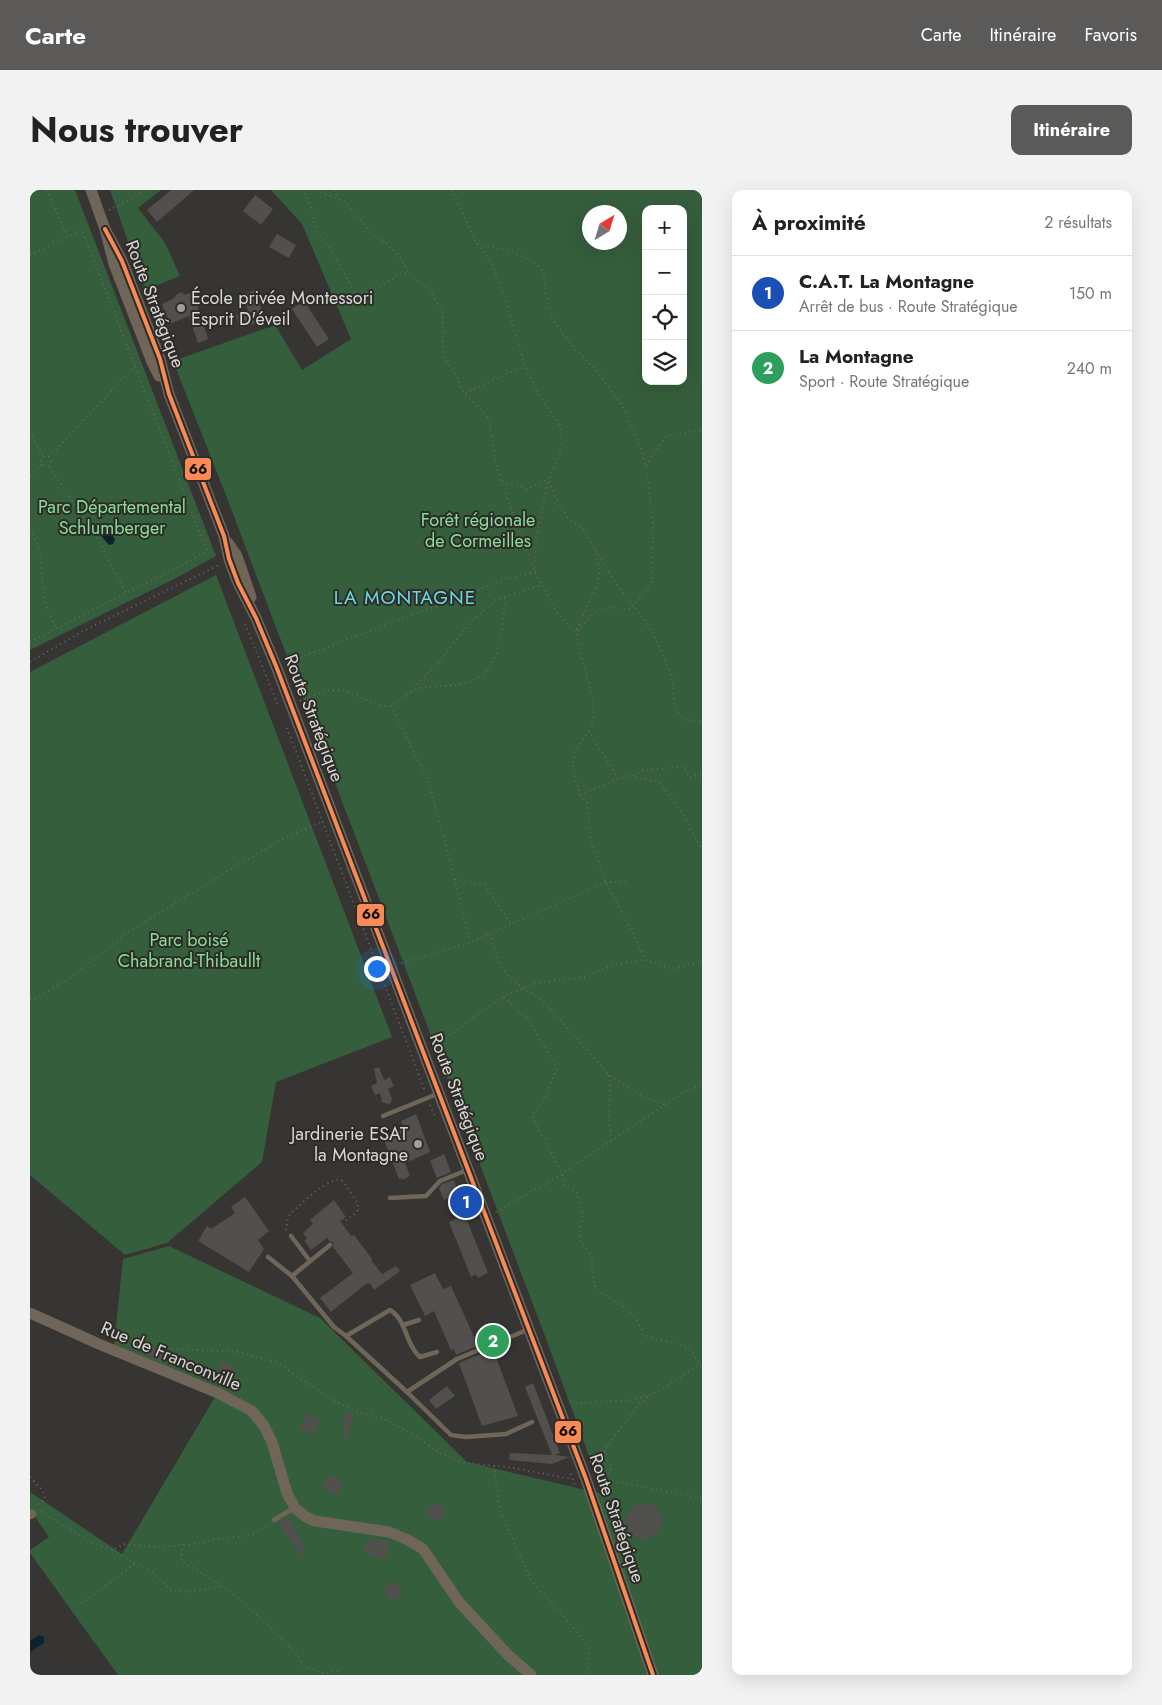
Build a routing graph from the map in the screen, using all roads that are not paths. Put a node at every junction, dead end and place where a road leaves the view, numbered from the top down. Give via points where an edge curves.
1 (91, 190) edge
2 (105, 229) junction
3 (169, 394) junction
4 (439, 1093) junction
5 (383, 1116) dead end
6 (468, 1170) junction
7 (390, 1198) dead end
8 (291, 1236) road end
9 (330, 1245) dead end
10 (268, 1257) dead end
11 (310, 1261) junction
12 (292, 1276) junction
13 (30, 1313) edge
14 (419, 1320) dead end
15 (403, 1325) junction
16 (529, 1330) junction
17 (346, 1336) junction
18 (437, 1352) dead end
19 (407, 1392) junction
20 (532, 1422) dead end
21 (295, 1508) junction
22 (274, 1520) road end
23 (531, 1675) edge
24 (652, 1675) edge

1 - 2 street, Route Stratégique
2 - 3 street, Route Stratégique via 114,264 152,362
2 - 3 street, Route Stratégique via 122,261 160,359
3 - 4 street, Route Stratégique via 224,536 237,556 256,618 276,666 285,708
4 - 5 lane
4 - 6 street, Route Stratégique
6 - 7 lane via 440,1181 426,1196
6 - 16 street, Route Stratégique
8 - 11 lane
9 - 11 lane
10 - 12 lane
11 - 12 lane
12 - 17 lane via 334,1327
13 - 21 street, Rue de Franconville via 218,1392 252,1411 272,1442
14 - 15 lane
15 - 17 lane via 390,1310
15 - 18 lane via 417,1355
16 - 19 lane via 457,1358
16 - 24 street, Route Stratégique via 592,1479
17 - 19 lane
19 - 20 lane via 451,1434 466,1437 506,1434
21 - 22 lane
21 - 23 street via 315,1521 388,1532 424,1549 459,1602 508,1656

